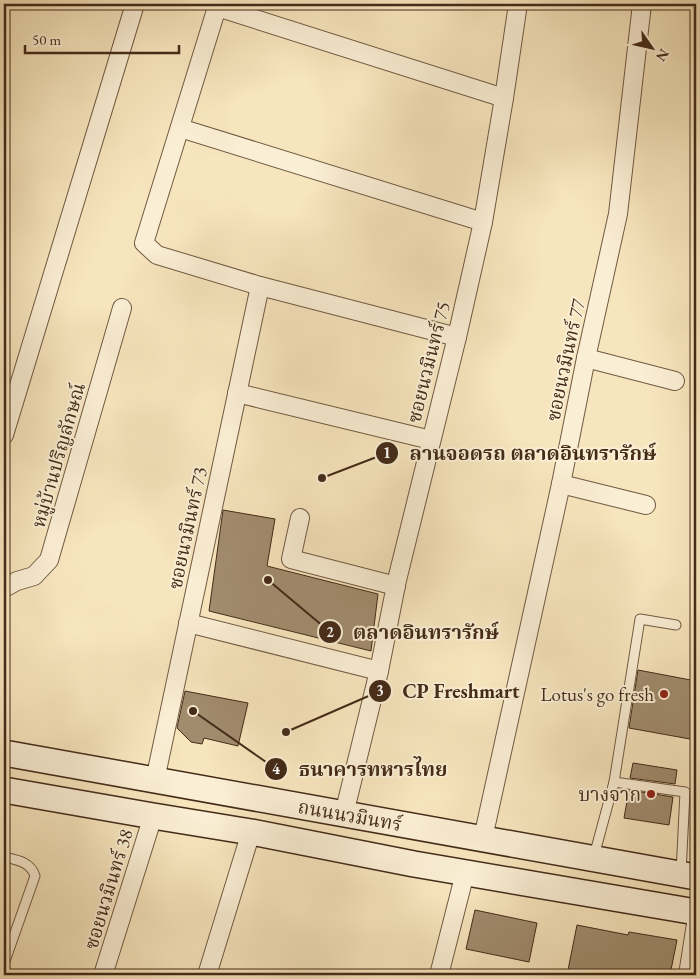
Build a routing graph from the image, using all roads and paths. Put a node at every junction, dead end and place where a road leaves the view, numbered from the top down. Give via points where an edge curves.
1 (135, 4) edge
2 (518, 4) edge
3 (642, 4) edge
4 (218, 6) edge
5 (504, 98) junction
6 (180, 128) junction
7 (483, 222) junction
8 (260, 286) junction
9 (122, 308) dead end
10 (457, 337) junction
11 (586, 358) junction
12 (675, 381) dead end
13 (238, 393) junction
14 (4, 435) edge
15 (431, 440) junction
16 (561, 484) junction
17 (646, 505) dead end
18 (300, 518) dead end
19 (396, 586) junction
20 (4, 588) edge
21 (188, 623) junction
22 (676, 625) dead end
23 (379, 671) junction
24 (4, 754) edge
25 (155, 780) junction
26 (614, 782) junction
27 (4, 790) edge
28 (344, 814) junction
29 (153, 816) junction
30 (251, 832) junction
31 (483, 838) junction
32 (4, 857) edge
33 (594, 859) junction
34 (465, 873) junction
35 (689, 875) edge
36 (696, 912) edge
37 (696, 924) edge
38 (4, 964) edge
39 (103, 975) edge
40 (207, 975) edge
41 (439, 975) edge
42 (688, 975) edge

1 - 14 street
2 - 5 street, ซอยนวมินทร์ 75
3 - 11 street, ซอยนวมินทร์ 77 via 618,214
4 - 5 street
4 - 6 street
5 - 7 street, ซอยนวมินทร์ 75
6 - 7 street
6 - 8 street via 144,244 156,255
7 - 10 street, ซอยนวมินทร์ 75
8 - 10 street
8 - 13 street, ซอยนวมินทร์ 73
9 - 20 street, หมู่บ้านปริญลักษณ์ via 49,560 34,576
10 - 15 street, ซอยนวมินทร์ 75
11 - 12 street
11 - 16 street, ซอยนวมินทร์ 77
13 - 15 street
13 - 21 street, ซอยนวมินทร์ 73
15 - 19 street, ซอยนวมินทร์ 75
16 - 17 street
16 - 31 street, ซอยนวมินทร์ 77
18 - 19 street via 291,559
19 - 23 street, ซอยนวมินทร์ 75
21 - 23 street
21 - 25 street, ซอยนวมินทร์ 73
22 - 26 lane via 640,619
23 - 28 street, ซอยนวมินทร์ 75
24 - 25 main road, ถนนนวมินทร์
25 - 28 main road, ถนนนวมินทร์
26 - 33 lane
26 - 35 lane via 684,792
27 - 29 main road, ถนนนวมินทร์
28 - 31 main road, ถนนนวมินทร์
29 - 30 main road, ถนนนวมินทร์
29 - 39 street, ซอยนวมินทร์ 38
30 - 34 main road, ถนนนวมินทร์
30 - 40 street
31 - 33 main road, ถนนนวมินทร์
32 - 38 lane via 27,864 35,876
33 - 35 main road, ถนนนวมินทร์
34 - 36 main road, ถนนนวมินทร์
34 - 41 street
37 - 42 street

